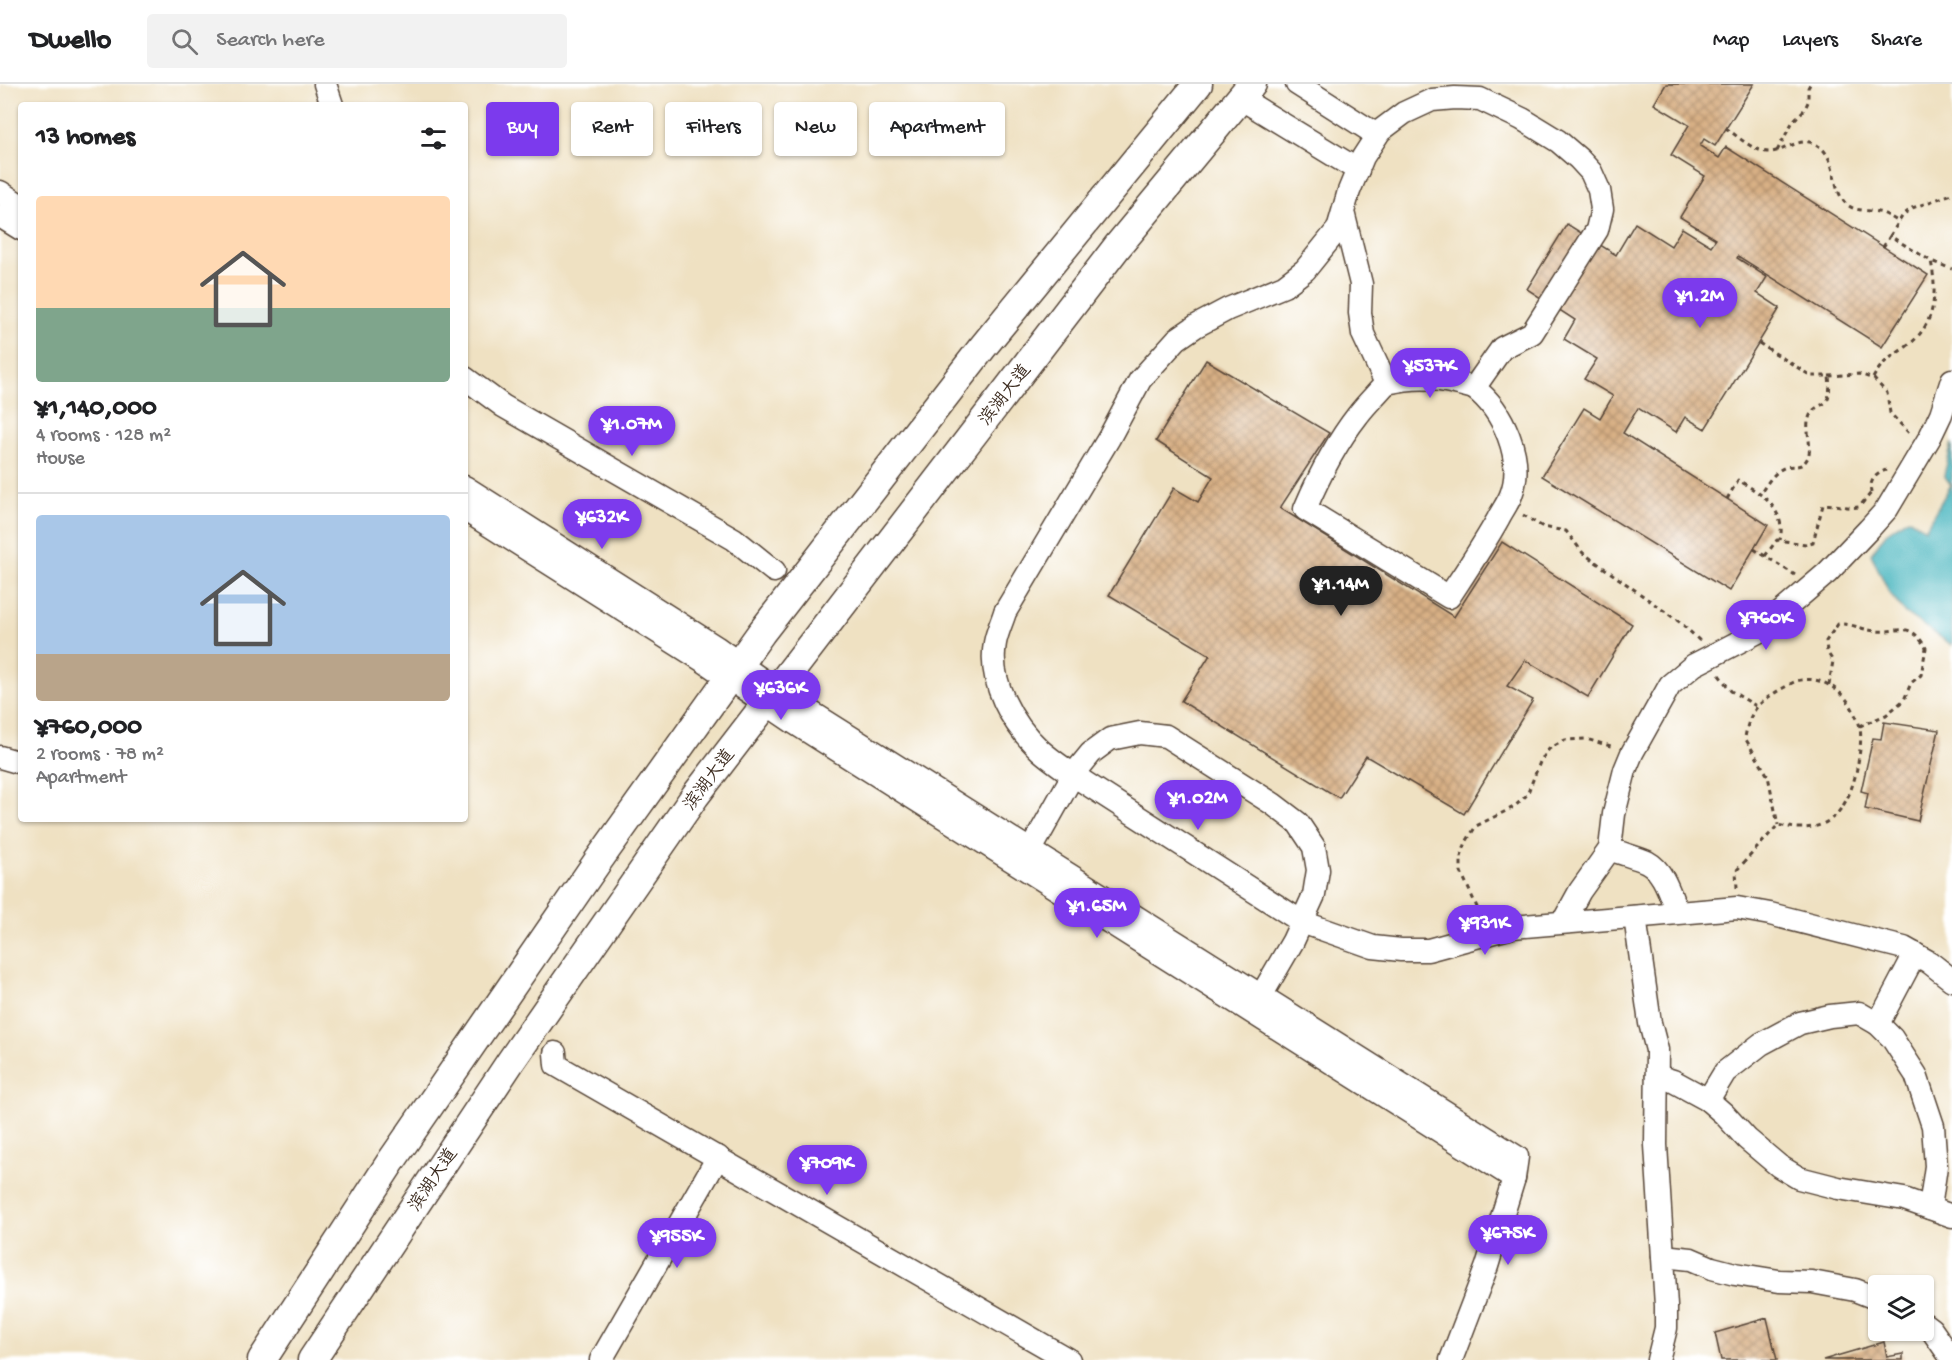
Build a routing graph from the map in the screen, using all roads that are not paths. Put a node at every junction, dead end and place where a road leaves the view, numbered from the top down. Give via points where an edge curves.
1 (325, 84) edge
2 (1198, 84) edge
3 (1297, 84) edge
4 (1246, 91) edge
5 (1485, 91) edge
6 (331, 102) edge
7 (1377, 135) junction
8 (1358, 170) junction
9 (0, 192) edge
10 (18, 204) edge
11 (0, 216) edge
12 (1344, 216) junction
13 (18, 228) edge
14 (468, 380) edge
15 (1952, 380) edge
16 (1386, 383) junction
17 (1474, 388) junction
18 (468, 490) edge
19 (468, 512) edge
20 (774, 571) dead end
21 (734, 671) junction
22 (771, 697) junction
23 (0, 757) edge
24 (18, 762) edge
25 (1073, 775) junction
26 (1610, 849) junction
27 (1026, 858) junction
28 (1677, 912) junction
29 (1635, 917) junction
30 (1302, 922) junction
31 (1563, 922) junction
32 (1915, 954) junction
33 (1952, 980) edge
34 (1257, 1004) junction
35 (1878, 1024) junction
36 (555, 1053) dead end
37 (1656, 1076) junction
38 (1708, 1100) junction
39 (718, 1157) junction
40 (1930, 1208) junction
41 (1952, 1216) edge
42 (1663, 1256) junction
43 (1868, 1295) edge
44 (1934, 1333) edge
45 (1952, 1359) edge
46 (262, 1360) edge
47 (312, 1360) edge
48 (601, 1360) edge
49 (1069, 1360) edge
50 (1451, 1360) edge
51 (1658, 1360) edge

1 - 6 street
2 - 21 main road via 982,348
3 - 7 street
4 - 8 street
4 - 22 main road, 滨湖大道 via 1117,247
5 - 7 street via 1432,100 1404,113
5 - 17 street via 1580,159 1599,190 1602,210 1597,230 1532,333 1502,348
7 - 8 street
8 - 12 street
9 - 10 street
11 - 13 street
12 - 16 street via 1361,284 1362,334
12 - 25 street via 1305,270 1284,286 1228,309 1176,339 1140,380 1005,612 995,644 995,670 1002,697 1011,716 1034,743
14 - 20 street via 504,406 734,539
15 - 26 street via 1941,414 1924,446 1889,505 1869,529 1812,586 1758,632 1694,665 1670,685 1625,770
16 - 17 street via 1413,377
16 - 17 street via 1344,435 1305,509 1449,597 1512,495 1515,471 1513,449 1504,427
18 - 21 street
19 - 21 street via 705,662
21 - 22 street
21 - 46 main road via 390,1163
22 - 27 street
22 - 47 main road, 滨湖大道 via 695,796 511,1061
23 - 24 street
25 - 27 street
25 - 30 street
25 - 30 street via 1090,753 1110,739 1140,733 1166,736 1273,804 1298,823 1314,846 1318,870 1314,895
26 - 28 street via 1655,869
26 - 31 street
27 - 34 street
28 - 29 street
28 - 32 street via 1737,908 1904,948
29 - 31 street
29 - 37 street via 1657,1050
30 - 31 street via 1373,947 1401,950 1428,950 1513,927
30 - 34 street
32 - 33 street
32 - 35 street
34 - 50 street via 1515,1168 1476,1297
35 - 38 street via 1859,1013 1800,1023 1761,1044 1725,1072
35 - 40 street via 1916,1075 1933,1126 1936,1166
36 - 39 street via 556,1065
37 - 38 street
37 - 42 street
38 - 40 street via 1747,1140 1798,1178 1904,1199
39 - 48 street
39 - 49 street
40 - 41 street
42 - 43 street via 1691,1259 1735,1274 1812,1282
42 - 51 street via 1666,1328
44 - 45 street

